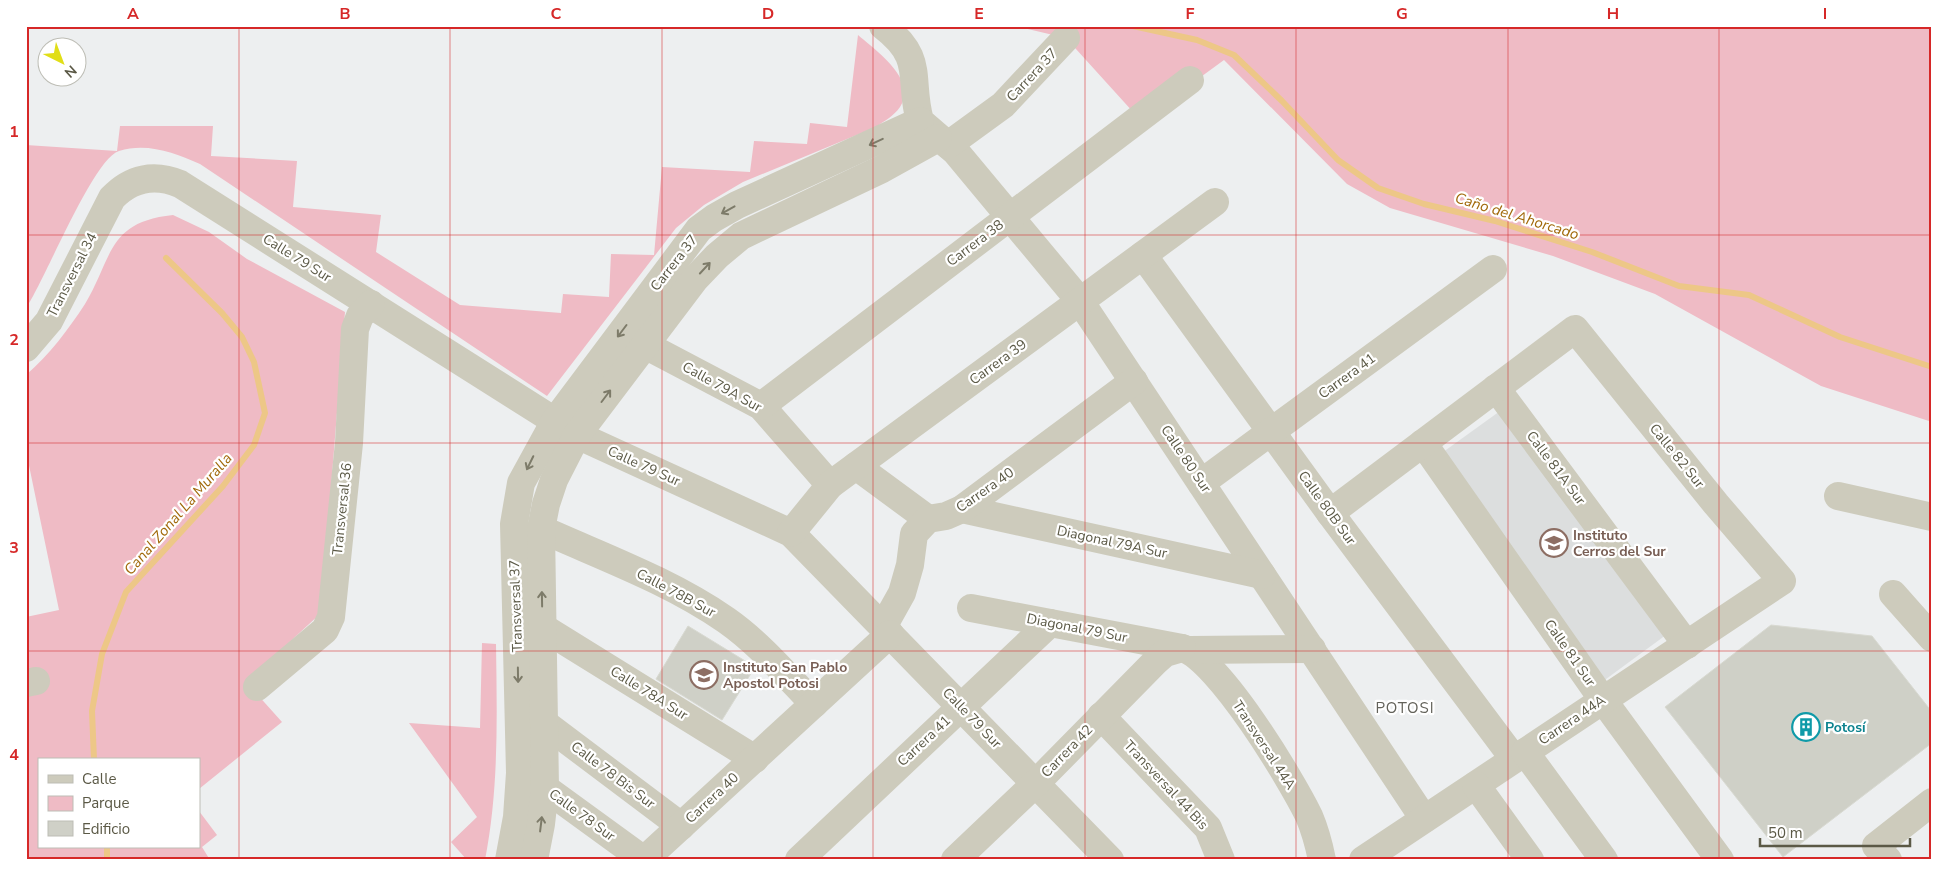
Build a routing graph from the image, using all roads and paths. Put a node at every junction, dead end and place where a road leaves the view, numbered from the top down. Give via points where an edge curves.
1 (883, 26) edge
2 (1066, 38) dead end
3 (1190, 80) dead end
4 (935, 135) junction
5 (112, 198) joint
6 (1215, 202) dead end
7 (1010, 216) junction
8 (1143, 255) junction
9 (1493, 269) dead end
10 (1080, 301) junction
11 (370, 304) junction
12 (645, 345) junction
13 (26, 348) edge
14 (1134, 381) junction
15 (1496, 388) junction
16 (761, 406) junction
17 (566, 428) junction
18 (1271, 432) junction
19 (1424, 443) junction
20 (856, 466) junction
21 (1201, 483) junction
22 (830, 485) junction
23 (1838, 496) dead end
24 (962, 508) junction
25 (1330, 513) junction
26 (1932, 517) edge
27 (928, 519) junction
28 (541, 530) junction
29 (791, 533) junction
30 (1262, 575) junction
31 (1782, 581) joint
32 (1893, 594) dead end
33 (971, 608) dead end
34 (1050, 623) junction
35 (542, 627) junction
36 (887, 631) junction
37 (1932, 638) edge
38 (1687, 645) junction
39 (1186, 649) junction
40 (1312, 649) junction
41 (257, 687) dead end
42 (1603, 700) junction
43 (814, 704) junction
44 (961, 707) junction
45 (1101, 716) junction
46 (544, 723) junction
47 (1520, 755) junction
48 (755, 759) junction
49 (1036, 783) junction
50 (1476, 785) junction
51 (545, 788) junction
52 (1932, 802) edge
53 (1424, 819) junction
54 (681, 826) junction
55 (1394, 851) edge
56 (1882, 853) edge
57 (509, 860) edge
58 (534, 860) edge
59 (644, 860) edge
60 (799, 860) edge
61 (955, 860) edge
62 (1110, 860) edge
63 (1221, 860) edge
64 (1322, 860) edge
65 (1363, 860) edge
66 (1530, 860) edge
67 (1604, 860) edge
68 (1720, 860) edge

1 - 4 street via 910,54
2 - 4 street, Carrera 37 via 1003,105
3 - 7 street, Carrera 38
4 - 7 street, Calle 80 Sur
12 -> 4 street, Carrera 37 via 695,278 741,236 890,165
4 -> 17 street, Carrera 37 via 737,205 707,224 689,241
5 - 11 street, Calle 79 Sur via 138,180 170,180
5 - 13 street, Transversal 34 via 49,321
6 - 8 street, Carrera 39
7 - 10 street, Calle 80 Sur
7 - 16 street, Carrera 38
8 - 10 street, Carrera 39
8 - 18 street, Calle 80B Sur
9 - 18 street, Carrera 41
10 - 14 street, Calle 80 Sur
10 - 20 street, Carrera 39
11 - 17 street, Calle 79 Sur
11 - 41 street, Transversal 36 via 355,329 349,442 331,617 325,630
12 - 16 street, Calle 79A Sur
17 -> 12 street, Carrera 37
14 - 21 street, Calle 80 Sur
14 - 24 street, Carrera 40
15 - 19 street
15 - 31 street, Calle 82 Sur via 1575,330
15 - 38 street, Calle 81A Sur
16 - 22 street, Calle 79A Sur
17 - 28 street, Transversal 37
17 - 29 street, Calle 79 Sur
17 -> 57 street, Transversal 37 via 521,483 514,524 520,773
18 - 21 street, Carrera 41
18 - 25 street, Calle 80B Sur
19 - 25 street
19 - 42 street, Calle 81 Sur
20 - 22 street, Carrera 39
20 - 27 street
21 - 30 street, Calle 80 Sur
22 - 29 street, Carrera 39
23 - 26 street
24 - 27 street, Carrera 40 via 946,516
24 - 30 street, Diagonal 79A Sur
25 - 47 street, Calle 80B Sur
27 - 36 street, Carrera 40 via 914,534 910,565
35 -> 28 street, Transversal 37
28 - 43 street, Calle 78B Sur via 667,586 726,620 758,646
29 - 36 street, Calle 79 Sur
30 - 40 street, Calle 80 Sur
31 - 38 street, Carrera 44A
32 - 37 street
33 - 34 street, Diagonal 79 Sur
34 - 39 street, Diagonal 79 Sur
34 - 44 street, Carrera 41
35 - 46 street, Transversal 37
35 - 48 street, Calle 78A Sur
36 - 43 street, Carrera 40
36 - 44 street, Calle 79 Sur
38 - 42 street, Carrera 44A
39 - 40 street, Diagonal 79 Sur
39 - 45 street, Carrera 42 via 1165,653
39 - 64 street, Transversal 44A via 1217,675 1273,754 1310,818
40 - 53 street, Calle 80 Sur
42 - 47 street, Carrera 44A
42 - 68 street, Calle 81 Sur
43 - 48 street, Carrera 40
44 - 49 street, Calle 79 Sur
44 - 60 street, Carrera 41
45 - 49 street, Carrera 42
45 - 63 street, Transversal 44 Bis via 1208,828
46 - 51 street, Transversal 37
46 - 54 street, Calle 78 Bis Sur
47 - 50 street, Carrera 44A
47 - 67 street, Calle 80B Sur
48 - 54 street, Carrera 40
49 - 61 street, Carrera 42
49 - 62 street, Calle 79 Sur
50 - 53 street, Carrera 44A
50 - 66 street
58 -> 51 street
51 - 59 street, Calle 78 Sur
52 - 56 street
53 - 55 street, Carrera 44A
54 - 59 street, Carrera 40
55 - 65 street, Carrera 44A

